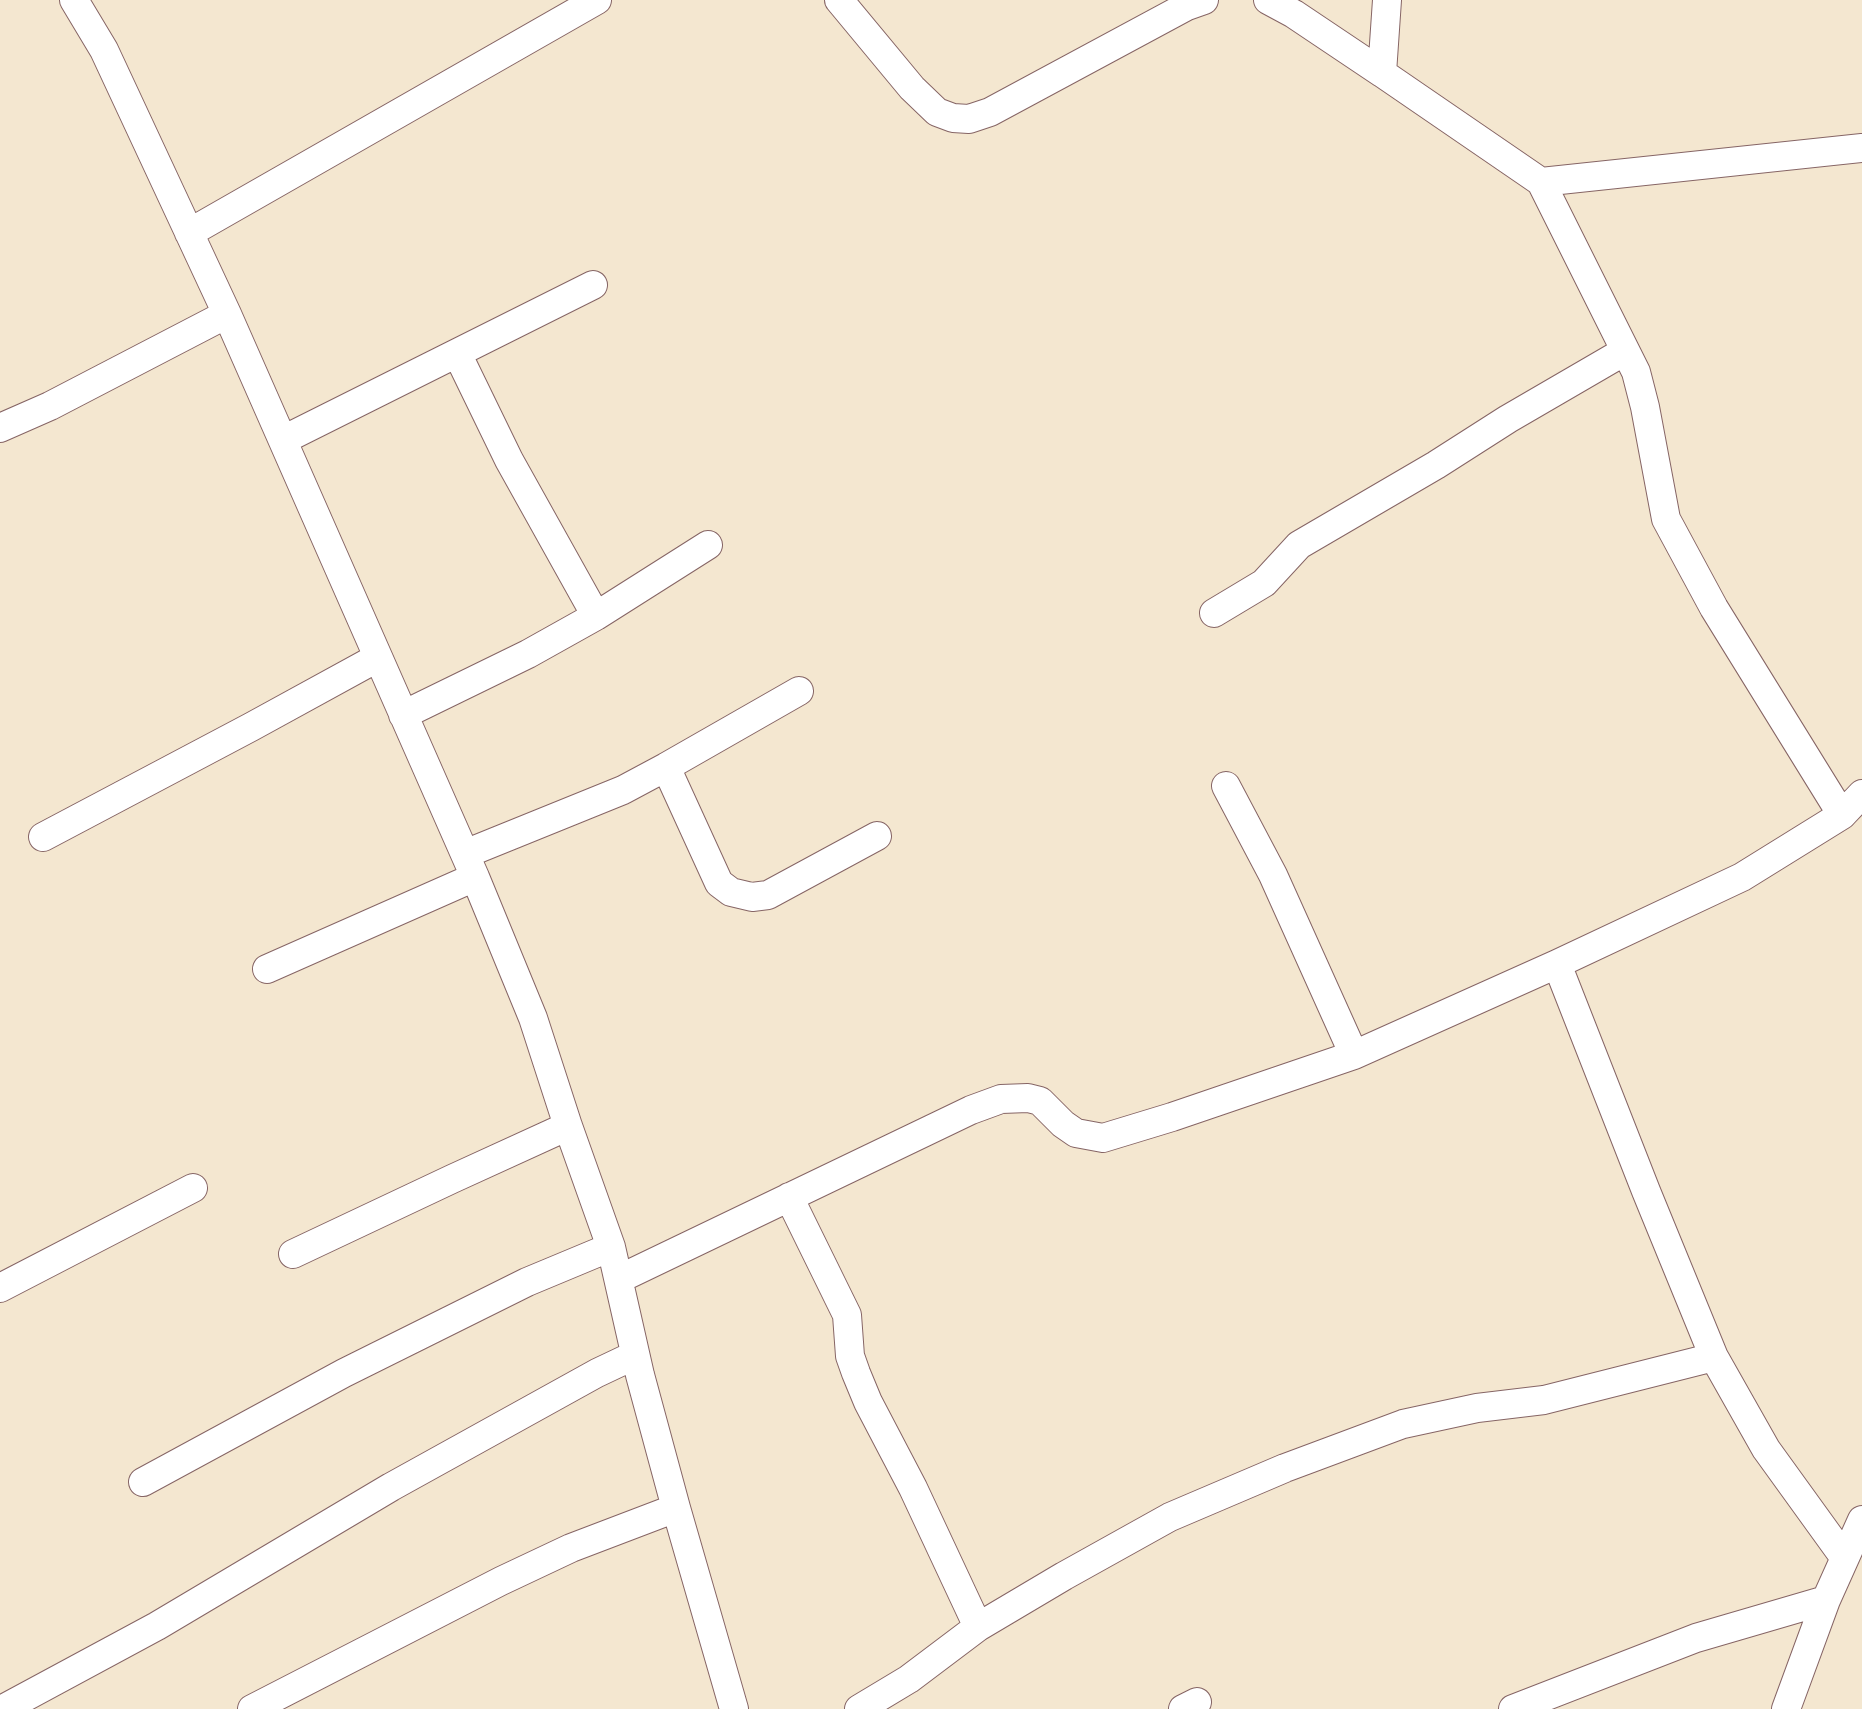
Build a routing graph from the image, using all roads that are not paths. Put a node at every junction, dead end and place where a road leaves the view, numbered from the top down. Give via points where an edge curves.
1 (74, 0) edge
2 (597, 0) edge
3 (839, 0) edge
4 (1268, 0) edge
5 (1387, 0) edge
6 (1192, 2) edge
7 (1382, 73) junction
8 (1862, 148) edge
9 (1541, 182) junction
10 (189, 233) junction
11 (593, 285) dead end
12 (228, 314) junction
13 (1625, 351) junction
14 (457, 353) junction
15 (0, 428) edge
16 (283, 440) junction
17 (708, 545) dead end
18 (1214, 613) dead end
19 (596, 616) junction
20 (377, 658) junction
21 (799, 691) dead end
22 (403, 715) junction
23 (666, 767) junction
24 (1226, 786) dead end
25 (1862, 794) edge
26 (1842, 816) junction
27 (877, 836) dead end
28 (43, 837) dead end
29 (470, 866) junction
30 (1557, 964) junction
31 (267, 969) dead end
32 (1354, 1055) junction
33 (568, 1126) junction
34 (193, 1188) dead end
35 (789, 1197) junction
36 (611, 1247) junction
37 (293, 1254) dead end
38 (619, 1279) junction
39 (0, 1288) edge
40 (635, 1355) junction
41 (1714, 1357) junction
42 (143, 1482) dead end
43 (676, 1508) junction
44 (1862, 1520) edge
45 (1844, 1557) junction
46 (1826, 1600) junction
47 (978, 1627) junction
48 (3, 1709) edge
49 (252, 1709) edge
50 (734, 1709) edge
51 (858, 1709) edge
52 (1513, 1709) edge
53 (1786, 1709) edge

1 - 10 street via 104,50
2 - 10 street
3 - 6 street via 912,88 937,112 969,119 990,112
4 - 7 street
5 - 7 street
7 - 9 street
8 - 9 street
9 - 13 street
10 - 12 street
11 - 14 street
12 - 15 street via 50,406
12 - 16 street
13 - 18 street via 1299,544 1264,583
13 - 26 street via 1636,372 1646,407 1666,519 1714,608
14 - 16 street
14 - 19 street via 509,460
16 - 20 street
17 - 19 street
19 - 22 street via 528,654
20 - 22 street
20 - 28 street
21 - 23 street
22 - 29 street
23 - 27 street via 719,883 731,892 752,898 768,894
23 - 29 street
24 - 32 street via 1272,874
25 - 26 street
26 - 30 street via 1742,877
29 - 31 street
29 - 33 street via 533,1018
30 - 32 street
30 - 41 street
32 - 35 street via 1103,1138 1076,1133 1040,1101 1001,1099
33 - 36 street
33 - 37 street
34 - 39 street
35 - 38 street
35 - 47 street via 847,1315 850,1356 862,1388
36 - 38 street
36 - 42 street via 527,1282 344,1373
38 - 40 street
40 - 43 street
40 - 48 street via 391,1487 157,1626
41 - 45 street via 1766,1449
41 - 47 street via 1544,1400 1477,1408 1403,1424 1285,1468 1170,1517
43 - 49 street via 571,1548 501,1581
43 - 50 street
44 - 45 street
45 - 46 street
46 - 52 street via 1696,1638
46 - 53 street
47 - 51 street via 909,1679

